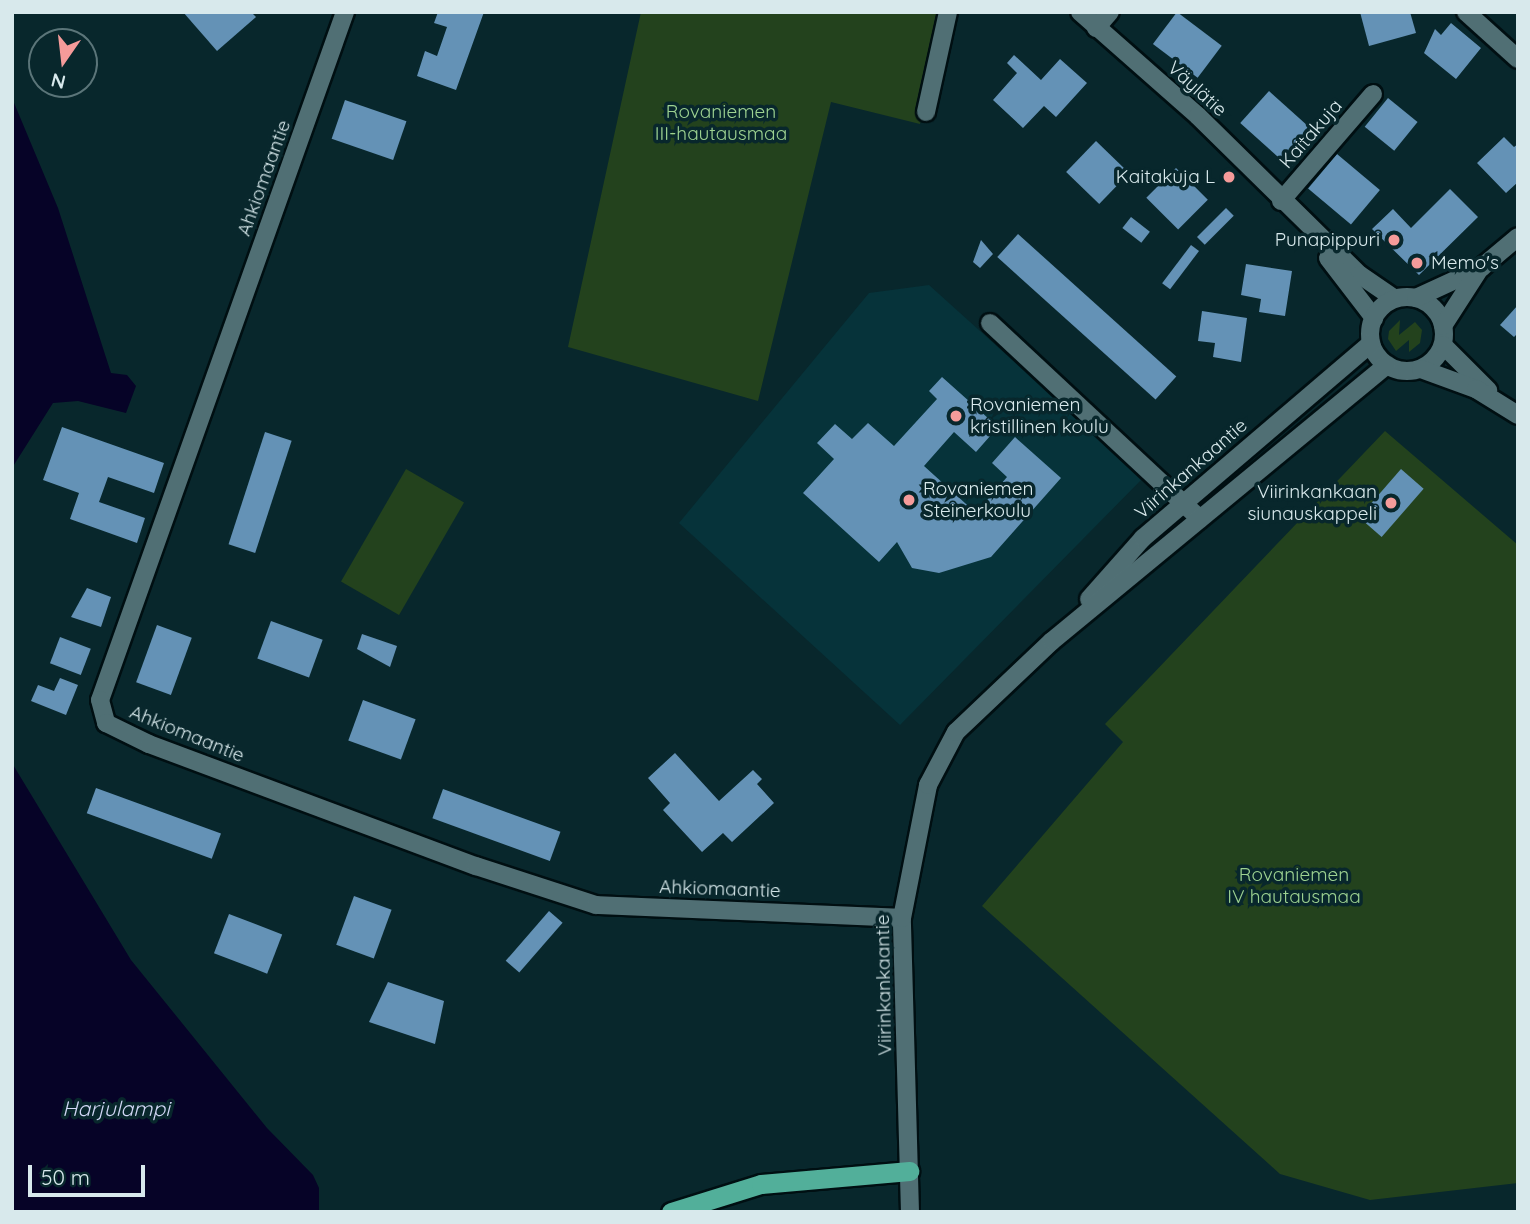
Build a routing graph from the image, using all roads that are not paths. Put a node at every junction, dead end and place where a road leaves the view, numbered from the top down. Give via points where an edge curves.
1 (345, 12) edge
2 (948, 12) edge
3 (1080, 12) edge
4 (1110, 12) edge
5 (1466, 12) edge
6 (1096, 28) junction
7 (1518, 59) edge
8 (1373, 94) dead end
9 (926, 112) dead end
10 (1281, 201) junction
11 (1518, 237) edge
12 (1481, 268) junction
13 (1416, 298) junction
14 (1395, 299) junction
15 (1374, 318) junction
16 (990, 323) dead end
17 (1443, 326) junction
18 (1371, 343) junction
19 (1443, 345) junction
20 (1387, 365) junction
21 (1421, 369) junction
22 (1518, 415) edge
23 (1184, 501) junction
24 (1200, 519) junction
25 (1052, 641) junction
26 (902, 918) junction
27 (909, 1171) junction
28 (671, 1212) edge
29 (910, 1212) edge

1 - 26 street, Ahkiomaantie via 100,700 106,723 149,744 476,866 596,905
2 - 9 street
3 - 6 street, Väylätie
4 - 6 street
5 - 7 street
6 - 10 street, Väylätie via 1198,116
8 - 10 street, Kaitakuja
10 - 14 street, Väylätie via 1360,275
10 - 15 street, Väylätie
11 - 12 street
12 - 13 street
12 - 17 street
13 - 14 street
13 - 17 street via 1436,312
14 - 15 street
15 - 18 street
16 - 23 street
17 - 19 street
18 - 20 street
18 - 23 street, Viirinkankaantie
19 - 21 street
19 - 22 street
20 - 21 street
20 - 24 street, Viirinkankaantie
21 - 22 street via 1475,389
23 - 24 street
23 - 25 street, Viirinkankaantie via 1143,538
24 - 25 street, Viirinkankaantie
25 - 26 street, Viirinkankaantie via 956,732 928,785
26 - 27 street, Viirinkankaantie
27 - 28 highway via 761,1184
27 - 29 street, Viirinkankaantie

